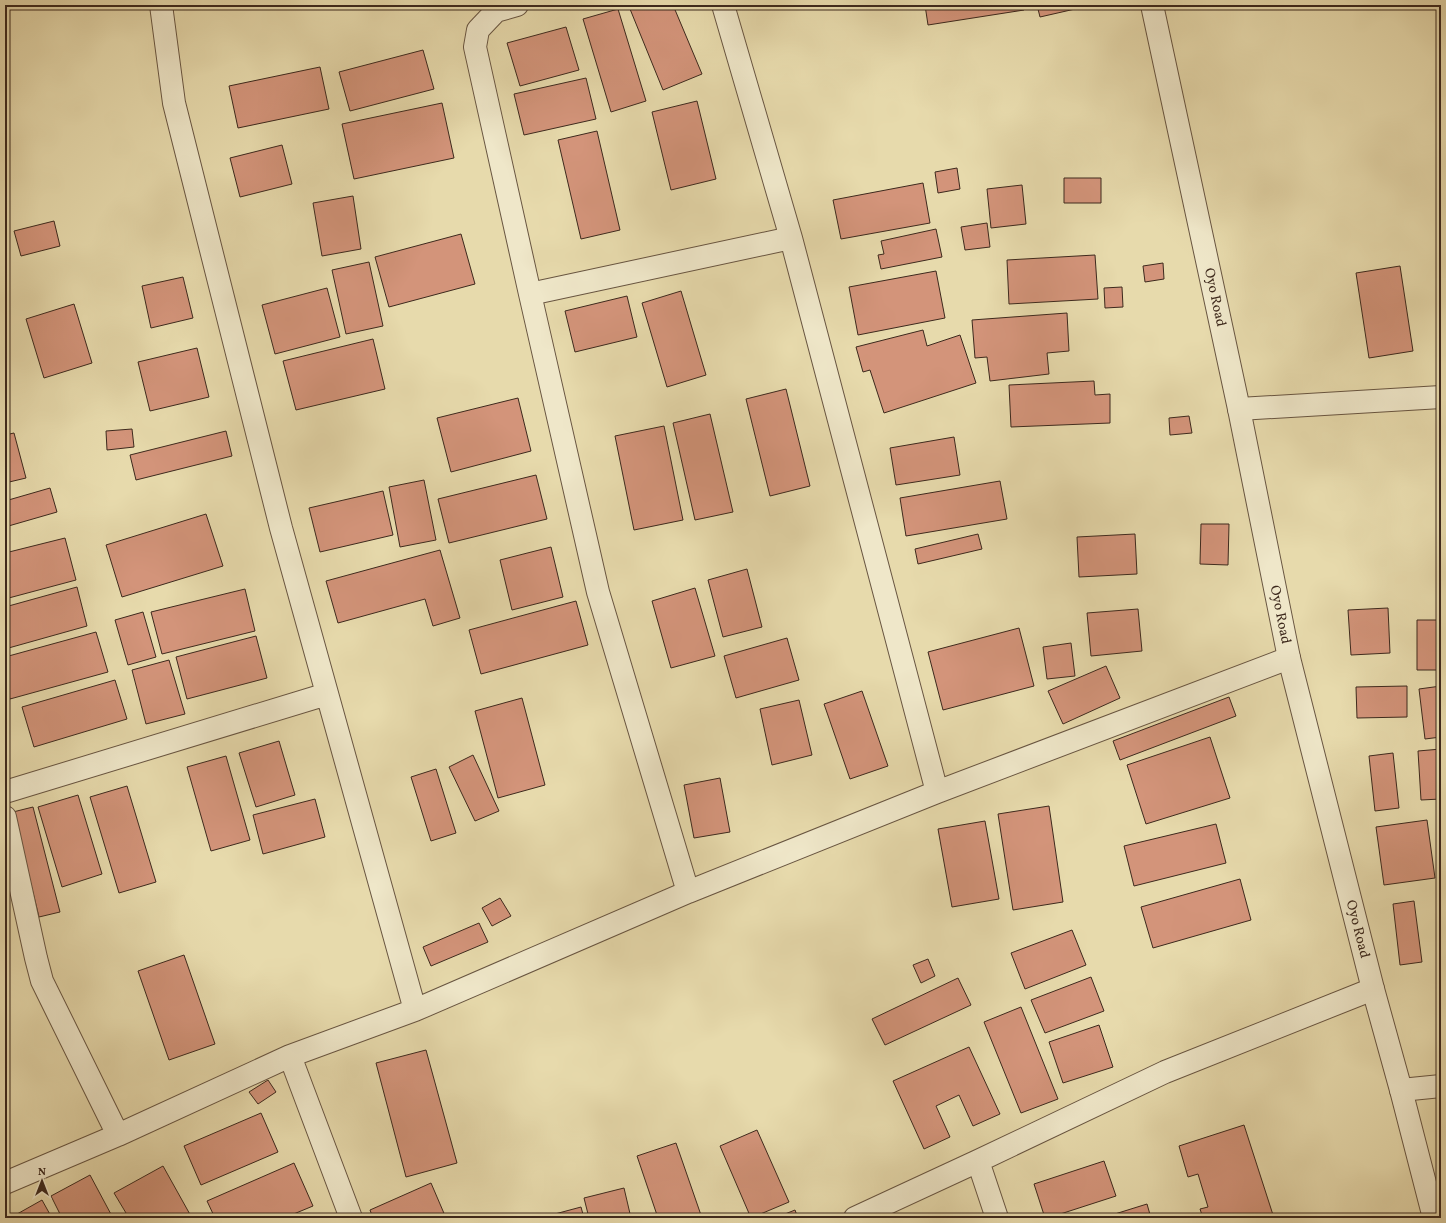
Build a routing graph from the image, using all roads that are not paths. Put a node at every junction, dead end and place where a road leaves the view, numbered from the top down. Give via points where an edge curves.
1 (161, 5) edge
2 (516, 5) edge
3 (723, 5) edge
4 (1152, 5) edge
5 (791, 238) junction
6 (530, 294) junction
7 (1441, 397) edge
8 (1239, 409) junction
9 (1289, 658) junction
10 (327, 694) junction
11 (5, 792) edge
12 (937, 792) junction
13 (5, 817) edge
14 (688, 892) junction
15 (1373, 989) junction
16 (415, 1010) junction
17 (290, 1056) junction
18 (1441, 1086) edge
19 (1401, 1090) junction
20 (118, 1135) junction
21 (978, 1161) junction
22 (5, 1183) edge
23 (351, 1218) edge
24 (855, 1218) edge
25 (997, 1218) edge
26 (1434, 1218) edge

1 - 10 street via 174,103 281,528
2 - 6 street via 496,11 478,30 475,47
3 - 5 street
4 - 8 street, Oyo Road
5 - 6 street
5 - 12 street
6 - 14 street via 598,592
7 - 8 street
8 - 9 street, Oyo Road
9 - 12 street
9 - 15 street, Oyo Road
10 - 11 street
10 - 16 street
12 - 14 street
13 - 20 street via 42,981
14 - 16 street
15 - 19 street, Oyo Road
15 - 21 street via 1165,1072
16 - 17 street
17 - 20 street
17 - 23 street
18 - 19 street
19 - 26 street, Oyo Road
20 - 22 street
21 - 24 street
21 - 25 street

